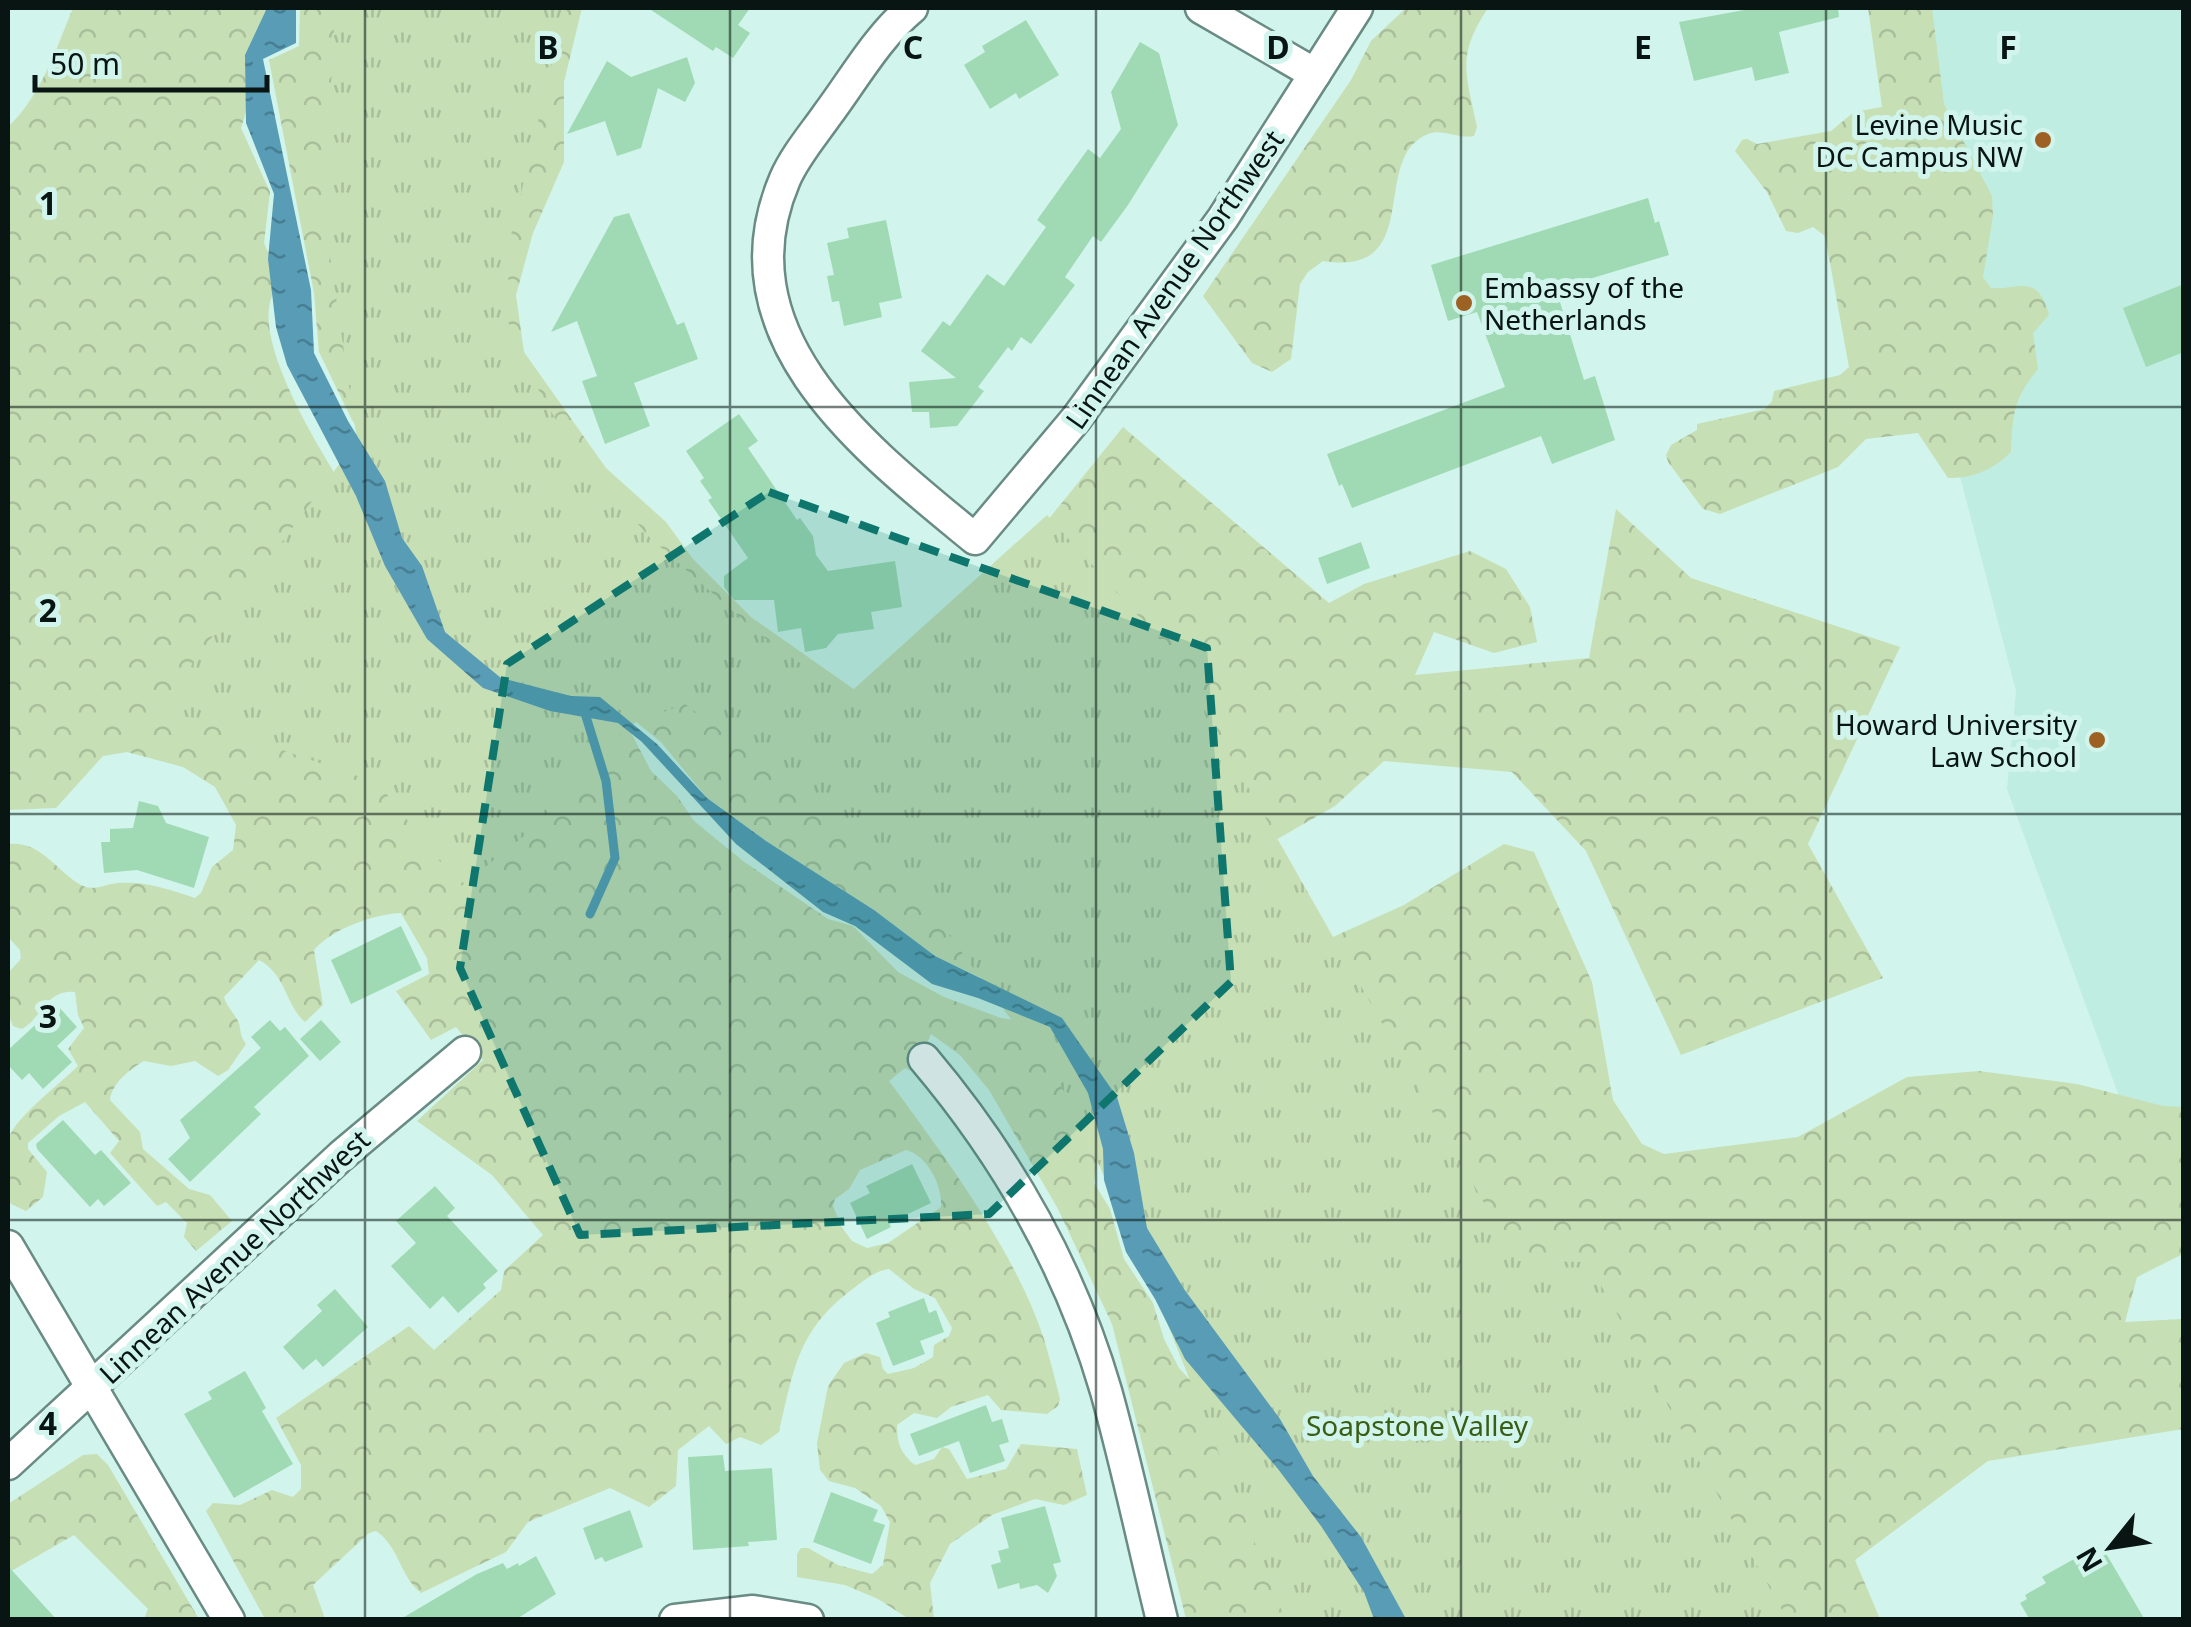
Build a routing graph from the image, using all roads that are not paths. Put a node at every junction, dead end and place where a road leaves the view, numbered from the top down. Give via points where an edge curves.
1 (912, 8) edge
2 (1201, 8) edge
3 (1357, 8) edge
4 (1315, 74) junction
5 (465, 1052) dead end
6 (924, 1060) dead end
7 (8, 1246) edge
8 (92, 1387) junction
9 (8, 1464) edge
10 (229, 1620) edge
11 (676, 1620) edge
12 (808, 1620) edge
13 (1162, 1620) edge

1 - 4 street, Linnean Avenue Northwest via 872,52 787,175 770,238 770,288 796,356 837,415 889,469 975,539 1098,389 1223,218
2 - 4 street
3 - 4 street, Linnean Avenue Northwest
5 - 8 street, Linnean Avenue Northwest via 341,1156
6 - 13 street via 1006,1170 1072,1297 1105,1388
7 - 8 street
8 - 9 street, Linnean Avenue Northwest
8 - 10 street
11 - 12 street via 753,1611

